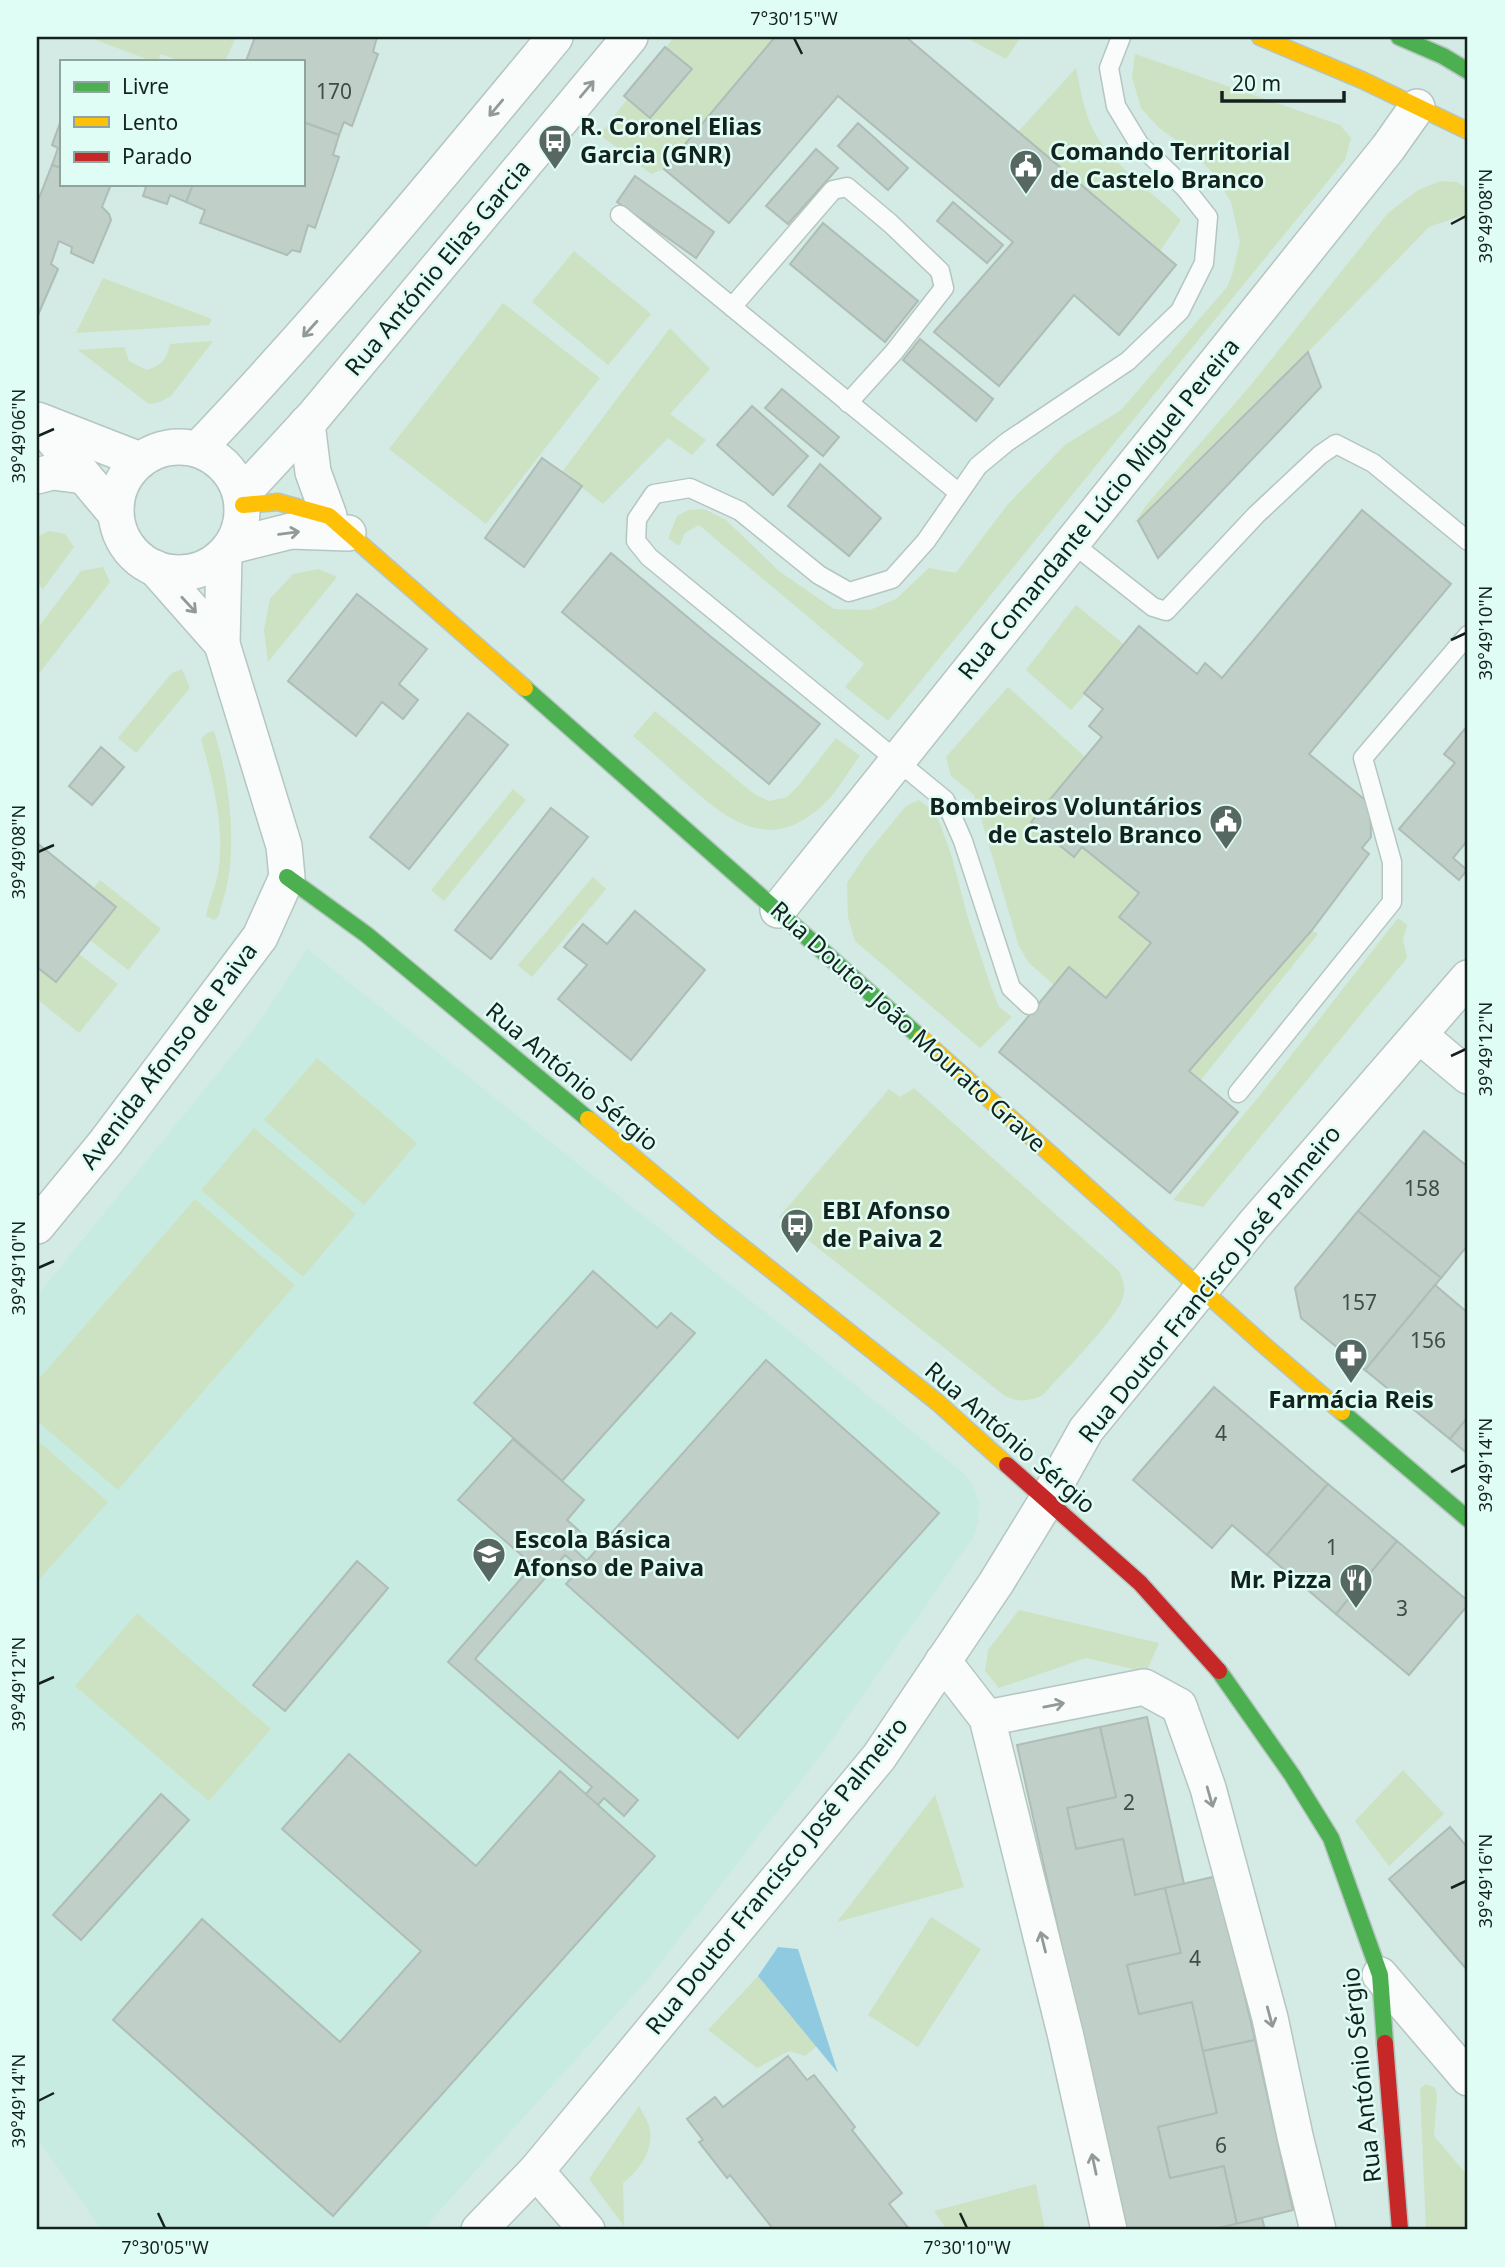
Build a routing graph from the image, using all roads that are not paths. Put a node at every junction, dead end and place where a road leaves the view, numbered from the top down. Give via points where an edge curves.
1 (555, 37) edge
2 (630, 37) edge
3 (1121, 37) edge
4 (1260, 37) edge
5 (1399, 37) edge
6 (1468, 71) edge
7 (1417, 107) junction
8 (1468, 131) edge
9 (620, 215) dead end
10 (732, 307) junction
11 (848, 403) junction
12 (37, 420) edge
13 (307, 423) junction
14 (198, 449) junction
15 (139, 460) junction
16 (37, 476) edge
17 (84, 476) junction
18 (959, 493) junction
19 (242, 500) junction
20 (115, 513) junction
21 (338, 525) junction
22 (1468, 541) edge
23 (1072, 544) junction
24 (228, 551) junction
25 (155, 568) junction
26 (1468, 635) edge
27 (222, 644) junction
28 (897, 761) junction
29 (287, 877) junction
30 (778, 910) junction
31 (1468, 978) edge
32 (1029, 1005) dead end
33 (1419, 1035) junction
34 (1468, 1076) edge
35 (1238, 1093) dead end
36 (37, 1226) edge
37 (1203, 1290) junction
38 (1047, 1500) junction
39 (1468, 1519) edge
40 (943, 1661) junction
41 (987, 1717) junction
42 (1380, 1975) junction
43 (1468, 2077) edge
44 (537, 2171) junction
45 (479, 2230) edge
46 (587, 2230) edge
47 (1109, 2230) edge
48 (1318, 2230) edge
49 (1400, 2230) edge

1 -> 14 street via 345,288
13 -> 2 street, Rua António Elias Garcia
3 - 18 lane via 1109,68 1116,106 1139,144 1208,217 1204,263 1180,311 1128,360 1007,442 978,466
4 - 7 street
5 - 6 street
7 - 8 street
7 - 23 street, Rua Comandante Lúcio Miguel Pereira
9 - 10 lane
10 - 11 lane
10 - 11 lane via 833,190 847,187 940,271 944,288
11 - 18 lane
12 - 15 street
12 - 17 street
13 - 19 street, Rua António Elias Garcia
13 - 21 street, Rua Doutor João Mourato Grave via 313,472
14 - 15 street via 177,446
14 - 19 street via 218,459 232,475
15 - 20 street via 126,475
16 - 17 street via 52,472
17 - 20 street
18 - 28 lane via 892,579 849,592 819,575 740,511 690,488 654,494 637,519 636,541 649,557
19 - 21 street, Rua Doutor João Mourato Grave via 285,502
19 - 24 street via 236,537
20 - 25 street via 130,551
24 -> 21 street via 291,531
21 - 30 street, Rua Doutor João Mourato Grave
22 - 23 lane via 1373,463 1336,444 1256,515 1166,611 1153,607
23 - 28 street, Rua Comandante Lúcio Miguel Pereira
24 - 25 street via 206,567 185,573
24 - 27 street
25 -> 27 street
26 - 35 lane via 1363,758 1392,862 1392,902
27 - 29 street via 284,846
28 - 30 street, Rua Comandante Lúcio Miguel Pereira
28 - 32 lane via 945,800 1011,988
29 - 36 street, Avenida Afonso de Paiva via 260,937 224,988
29 - 38 street, Rua António Sérgio via 367,935 716,1226 937,1402
30 - 37 street, Rua Doutor João Mourato Grave
31 - 33 street, Rua Doutor Francisco José Palmeiro
33 - 34 street
33 - 37 street, Rua Doutor Francisco José Palmeiro
37 - 38 street, Rua Doutor Francisco José Palmeiro via 1086,1430
37 - 39 street, Rua Doutor João Mourato Grave
38 - 40 street, Rua Doutor Francisco José Palmeiro
38 - 42 street, Rua António Sérgio via 1140,1583 1219,1671 1292,1775 1331,1838
40 - 41 street
40 - 44 street, Rua Doutor Francisco José Palmeiro via 879,1757
47 -> 41 street
41 -> 48 street via 1144,1687 1179,1706 1208,1788 1270,2018
42 - 43 street
42 - 49 street, Rua António Sérgio
44 - 45 street, Rua Doutor Francisco José Palmeiro
44 - 46 street

